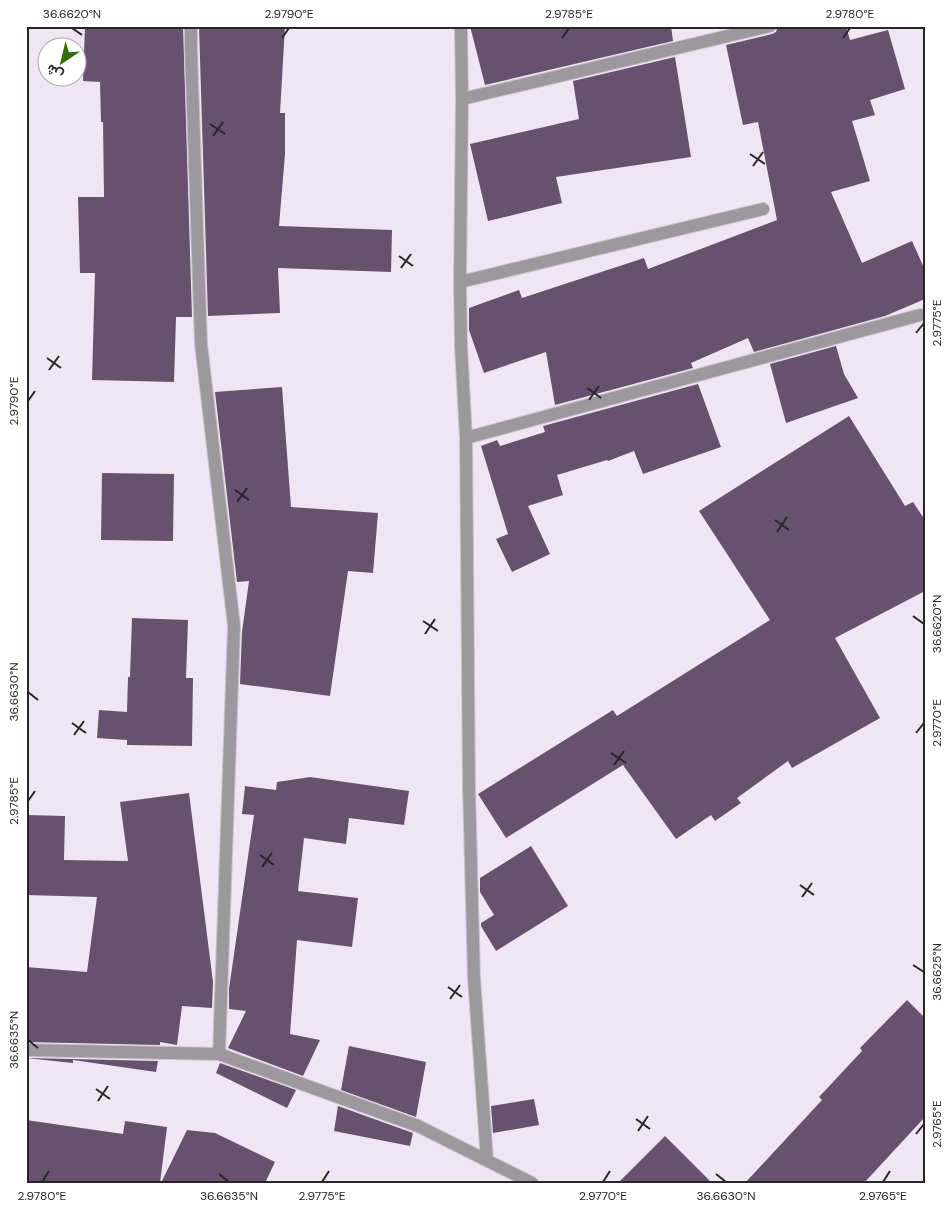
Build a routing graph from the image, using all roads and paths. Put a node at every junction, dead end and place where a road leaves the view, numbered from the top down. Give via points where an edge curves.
1 (191, 26) edge
2 (461, 26) edge
3 (770, 26) edge
4 (462, 99) junction
5 (763, 209) dead end
6 (460, 282) junction
7 (920, 315) dead end
8 (466, 438) junction
9 (26, 1050) edge
10 (219, 1054) junction
11 (487, 1160) junction
12 (532, 1183) edge

1 - 10 street via 201,344 234,626
2 - 4 street
3 - 4 street
4 - 6 street
5 - 6 street
6 - 8 street
7 - 8 street
8 - 11 street via 474,978
9 - 10 street
10 - 11 street via 418,1126
11 - 12 street

